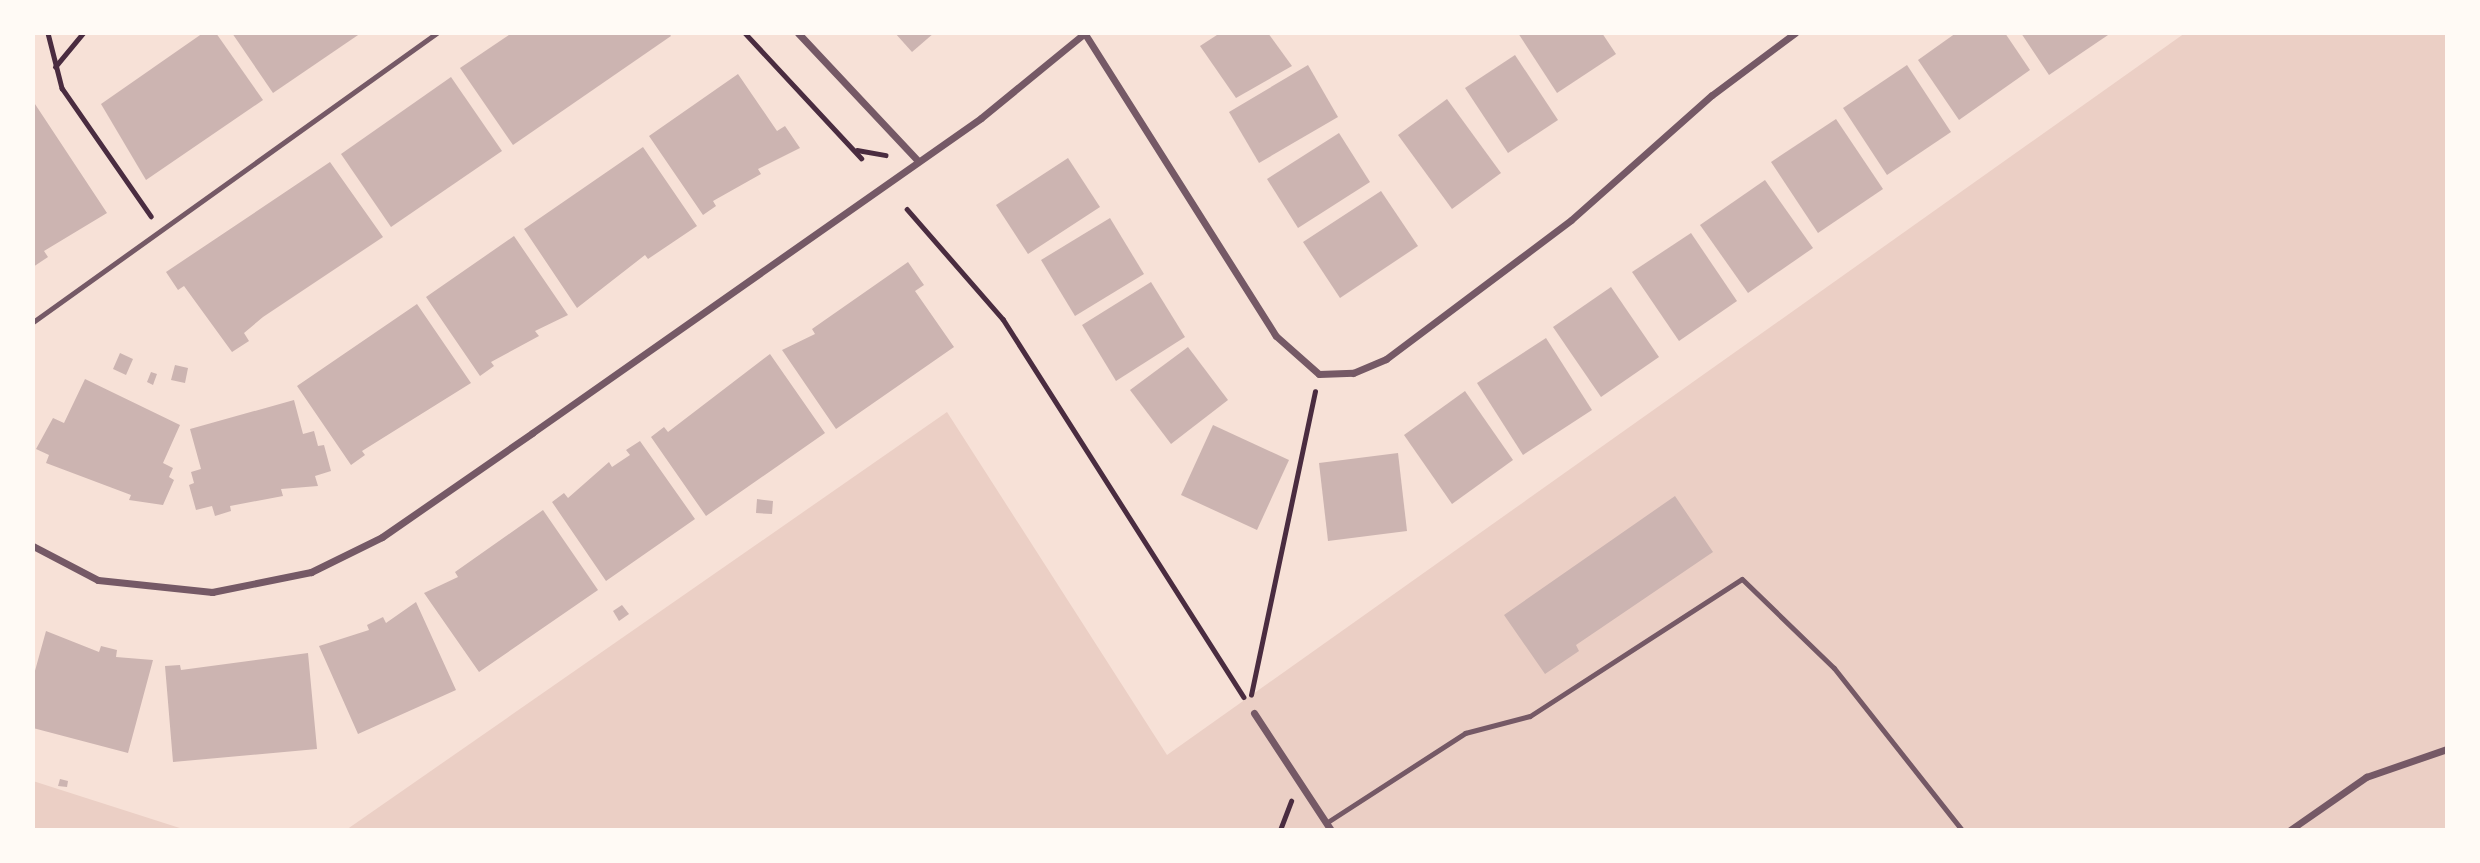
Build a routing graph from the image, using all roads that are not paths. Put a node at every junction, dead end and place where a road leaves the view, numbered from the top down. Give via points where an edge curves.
1 (436, 33) edge
2 (798, 33) edge
3 (1085, 33) edge
4 (1795, 33) edge
5 (918, 161) junction
6 (33, 322) edge
7 (33, 545) edge
8 (1254, 713) dead end
9 (2447, 750) edge
10 (1328, 826) edge
11 (1962, 830) edge
12 (2290, 830) edge

1 - 6 lane
2 - 5 street
3 - 4 street via 1276,336 1319,374 1353,373 1386,359 1571,220 1712,95
3 - 5 street
5 - 7 street via 382,537 310,572 212,593 98,580
8 - 10 street
9 - 12 street via 2367,777
10 - 11 lane via 1465,733 1530,716 1742,579 1834,668

